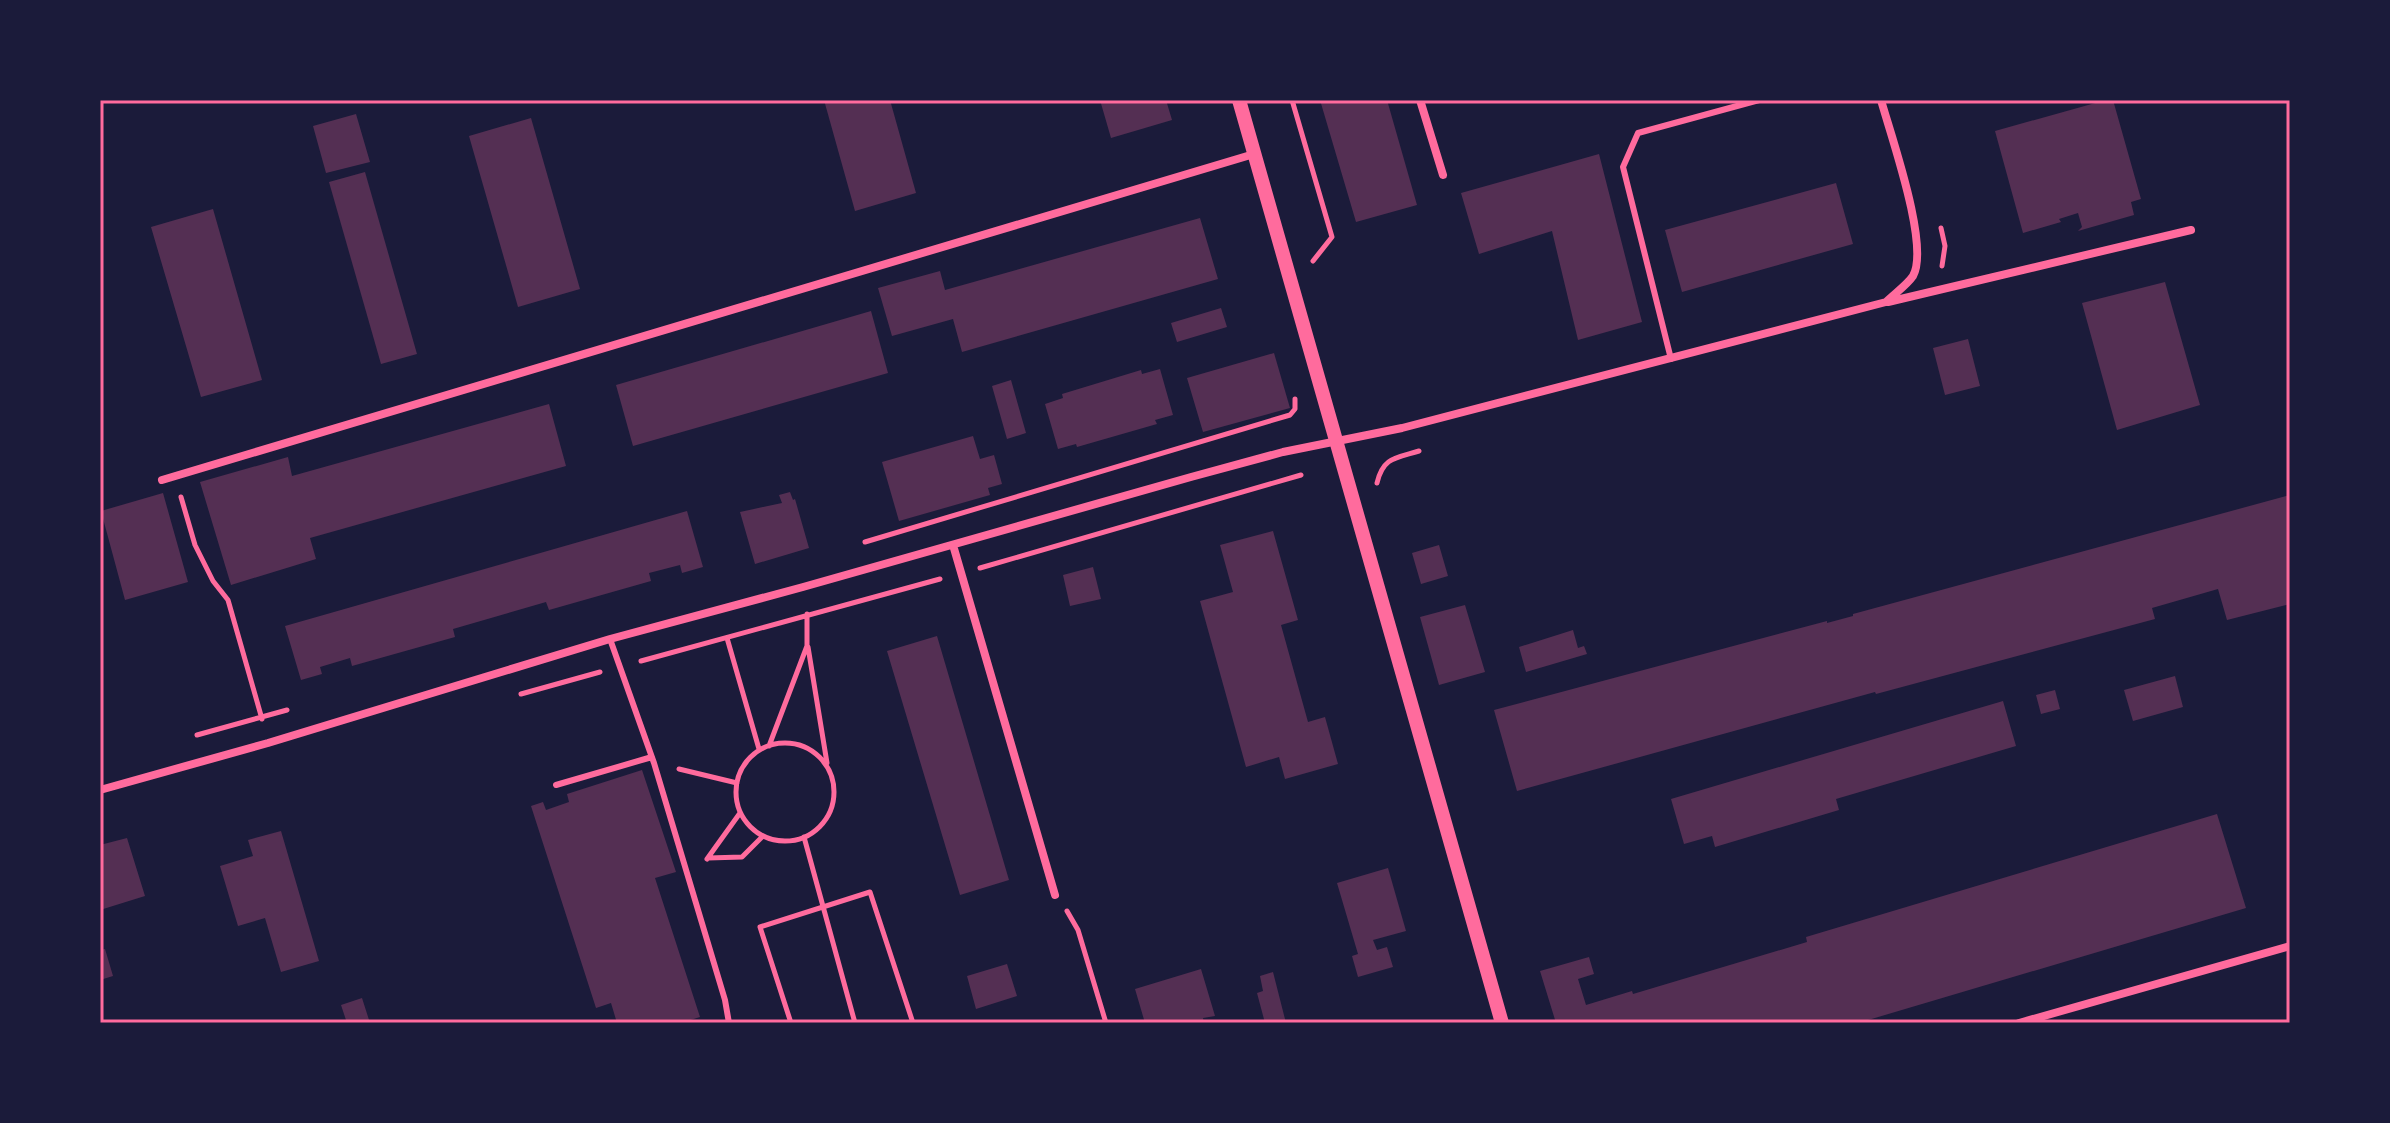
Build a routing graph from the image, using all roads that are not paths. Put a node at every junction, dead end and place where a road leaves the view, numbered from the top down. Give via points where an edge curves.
1 (1239, 100) edge
2 (1420, 100) edge
3 (1759, 100) edge
4 (1881, 100) edge
5 (1254, 154) junction
6 (1443, 175) dead end
7 (2191, 230) dead end
8 (1886, 302) junction
9 (1672, 360) junction
10 (1334, 441) junction
11 (162, 480) dead end
12 (953, 545) junction
13 (610, 639) junction
14 (653, 760) junction
15 (556, 785) dead end
16 (100, 790) edge
17 (1054, 892) road end
18 (2290, 946) edge
19 (729, 1023) edge
20 (1502, 1023) edge
21 (2019, 1023) edge

1 - 5 street
2 - 6 street
3 - 9 lane via 1638,133 1623,167
4 - 8 street via 1919,253 1913,276
5 - 10 street
5 - 11 street
7 - 8 street
8 - 9 street
9 - 10 street
10 - 12 street
10 - 20 street
12 - 13 street
12 - 17 street
13 - 14 lane
13 - 16 street
14 - 15 lane
14 - 19 lane
18 - 21 street

